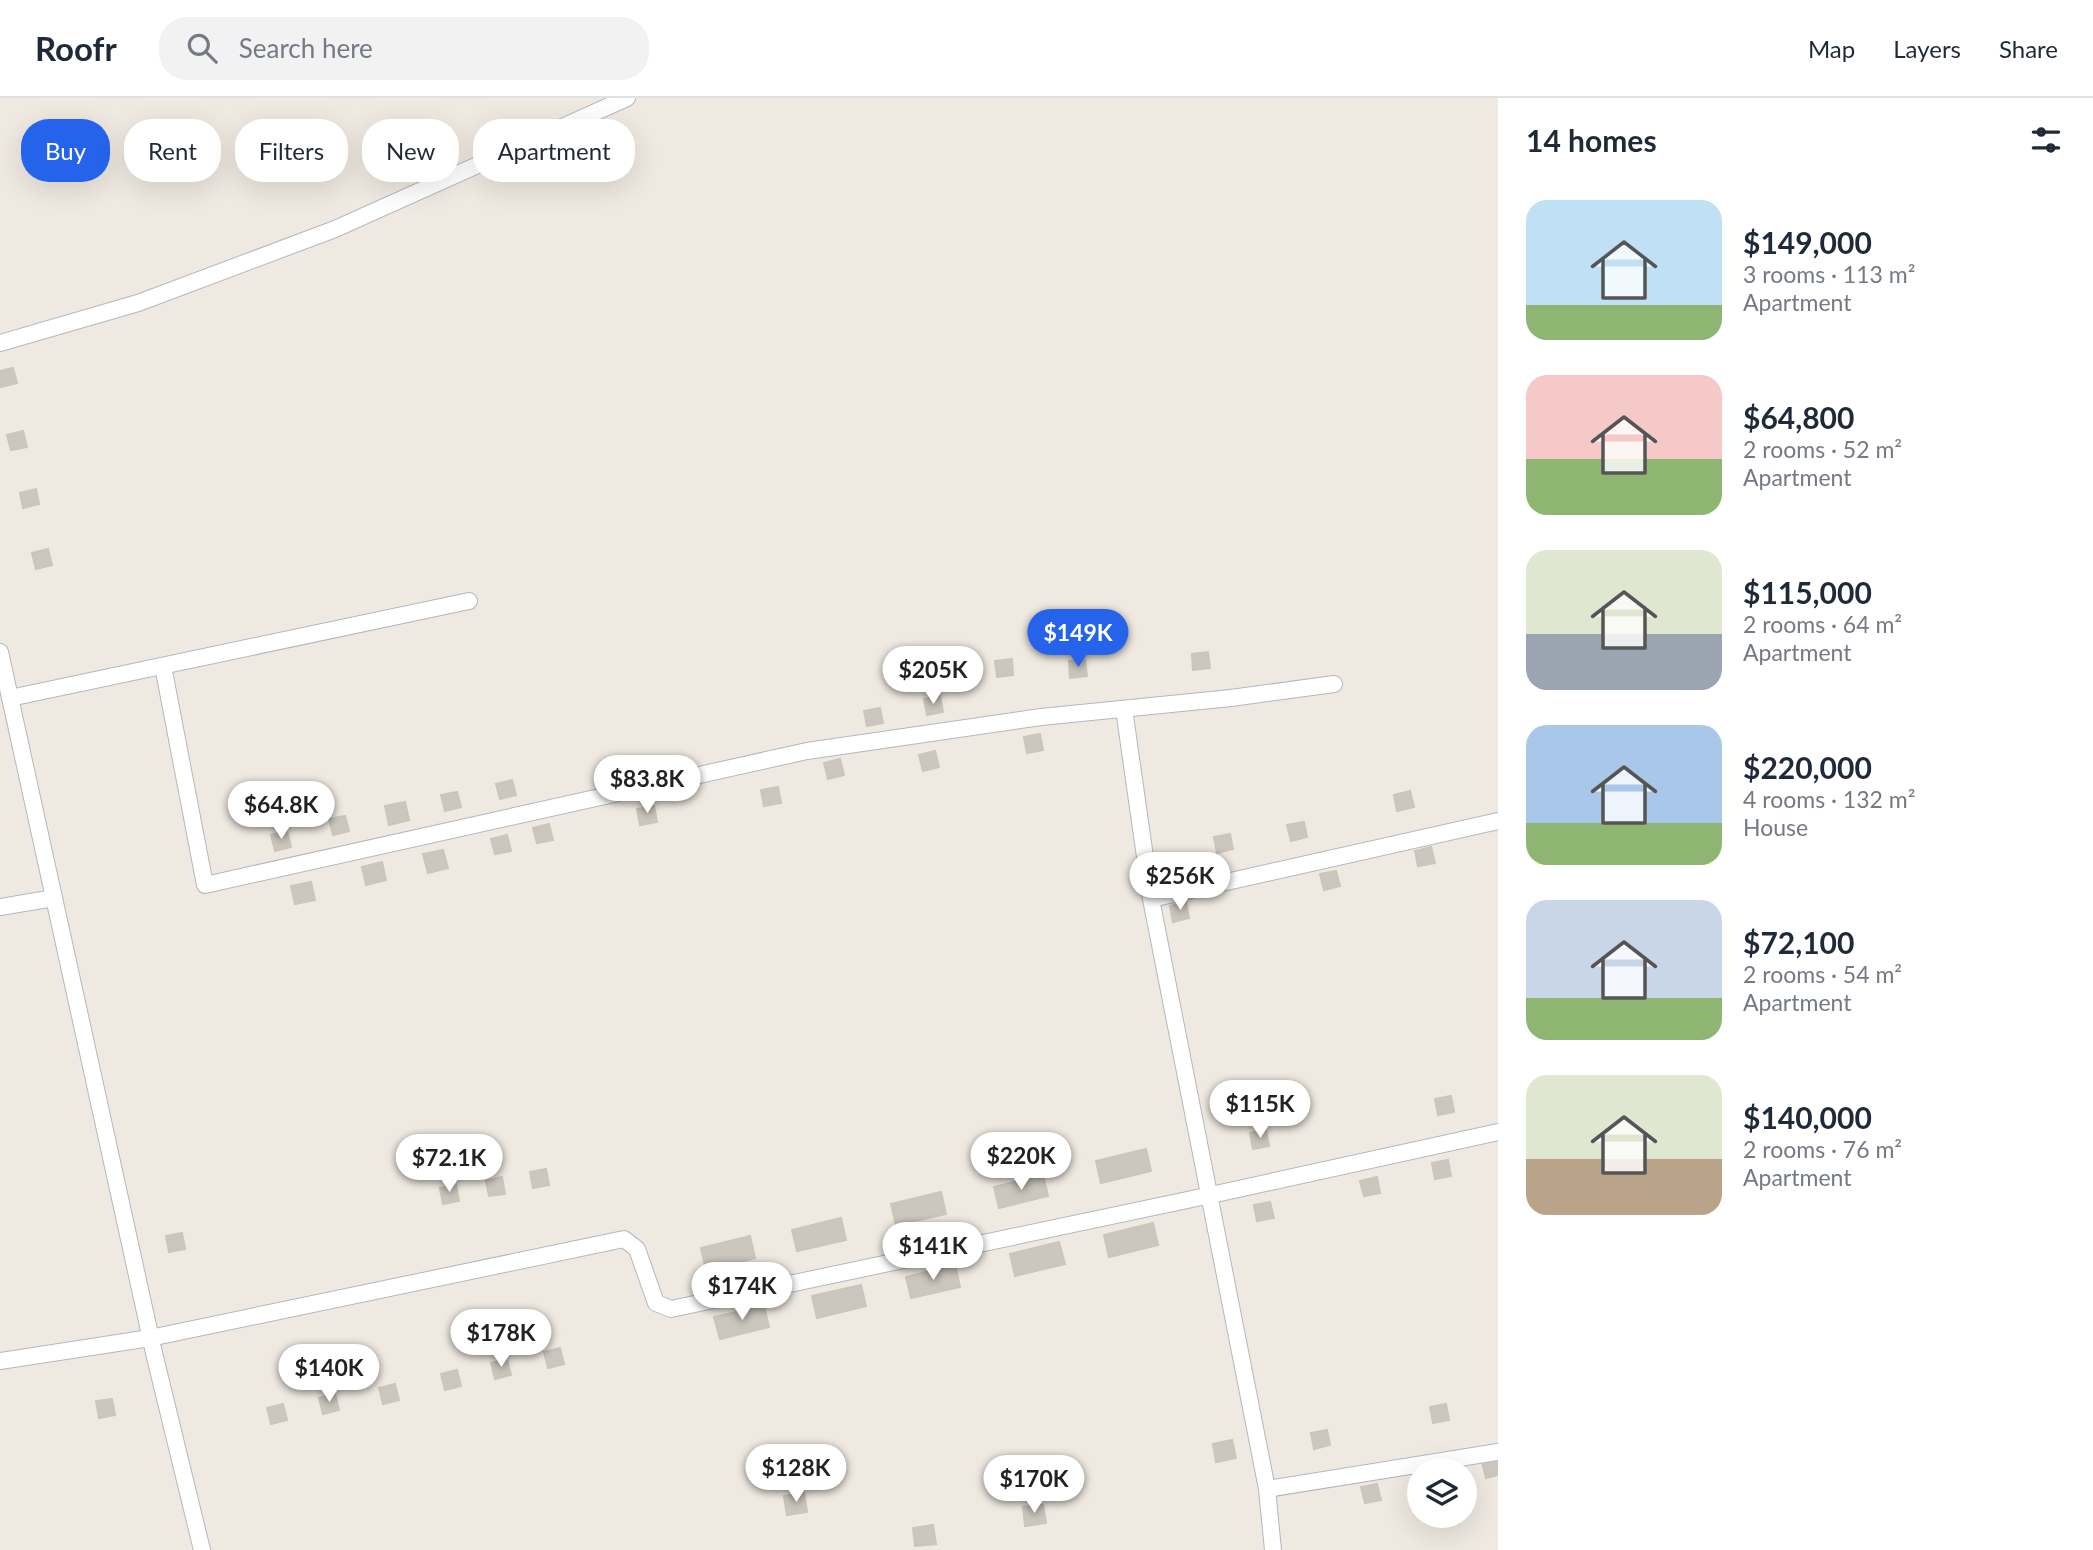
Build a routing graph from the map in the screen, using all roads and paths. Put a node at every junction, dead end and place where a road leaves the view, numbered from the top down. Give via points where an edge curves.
1 (626, 98) edge
2 (0, 343) edge
3 (469, 601) dead end
4 (0, 652) edge
5 (163, 666) junction
6 (1334, 684) dead end
7 (10, 698) junction
8 (1124, 709) junction
9 (1498, 821) edge
10 (54, 898) junction
11 (1151, 899) junction
12 (0, 907) edge
13 (1498, 1132) edge
14 (1211, 1195) junction
15 (150, 1338) junction
16 (0, 1361) edge
17 (1498, 1452) edge
18 (1267, 1489) junction
19 (202, 1550) edge
20 (1273, 1550) edge

1 - 2 street via 335,229 138,303
3 - 5 street
4 - 7 street
5 - 7 street
5 - 8 street via 205,885 807,751
6 - 8 street
7 - 10 street
8 - 11 street
9 - 11 street
10 - 12 street
10 - 15 street
11 - 14 street
13 - 14 street
14 - 15 street via 671,1309 656,1303 637,1249 624,1239
14 - 18 street
15 - 16 street
15 - 19 street
17 - 18 street
18 - 20 street

